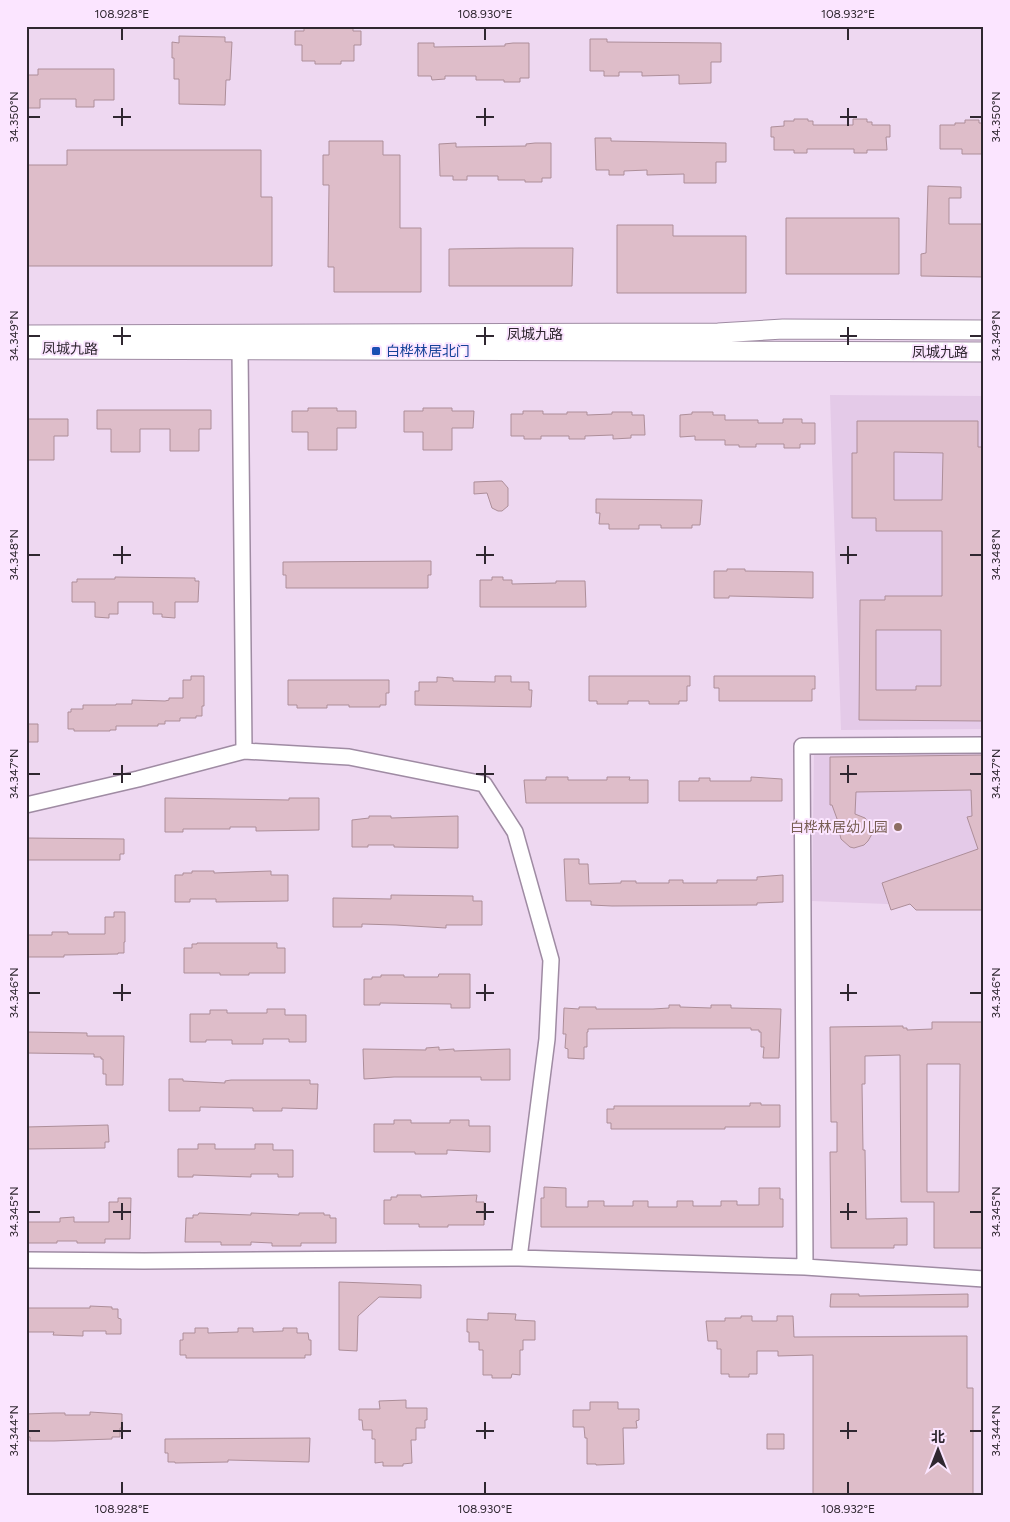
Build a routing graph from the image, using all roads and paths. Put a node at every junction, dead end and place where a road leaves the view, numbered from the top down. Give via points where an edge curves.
1 (984, 330) edge
2 (26, 335) edge
3 (26, 348) edge
4 (240, 350) junction
5 (984, 352) edge
6 (984, 745) edge
7 (244, 751) junction
8 (26, 805) edge
9 (519, 1258) junction
10 (26, 1260) edge
11 (805, 1267) junction
12 (984, 1279) edge

1 - 2 street, 凤城九路
3 - 4 street, 凤城九路
4 - 5 street, 凤城九路
4 - 7 street
6 - 11 street via 802,746
7 - 8 street
7 - 9 street via 349,757 484,784 515,832 551,960 547,1039
9 - 10 street
9 - 11 street
11 - 12 street

